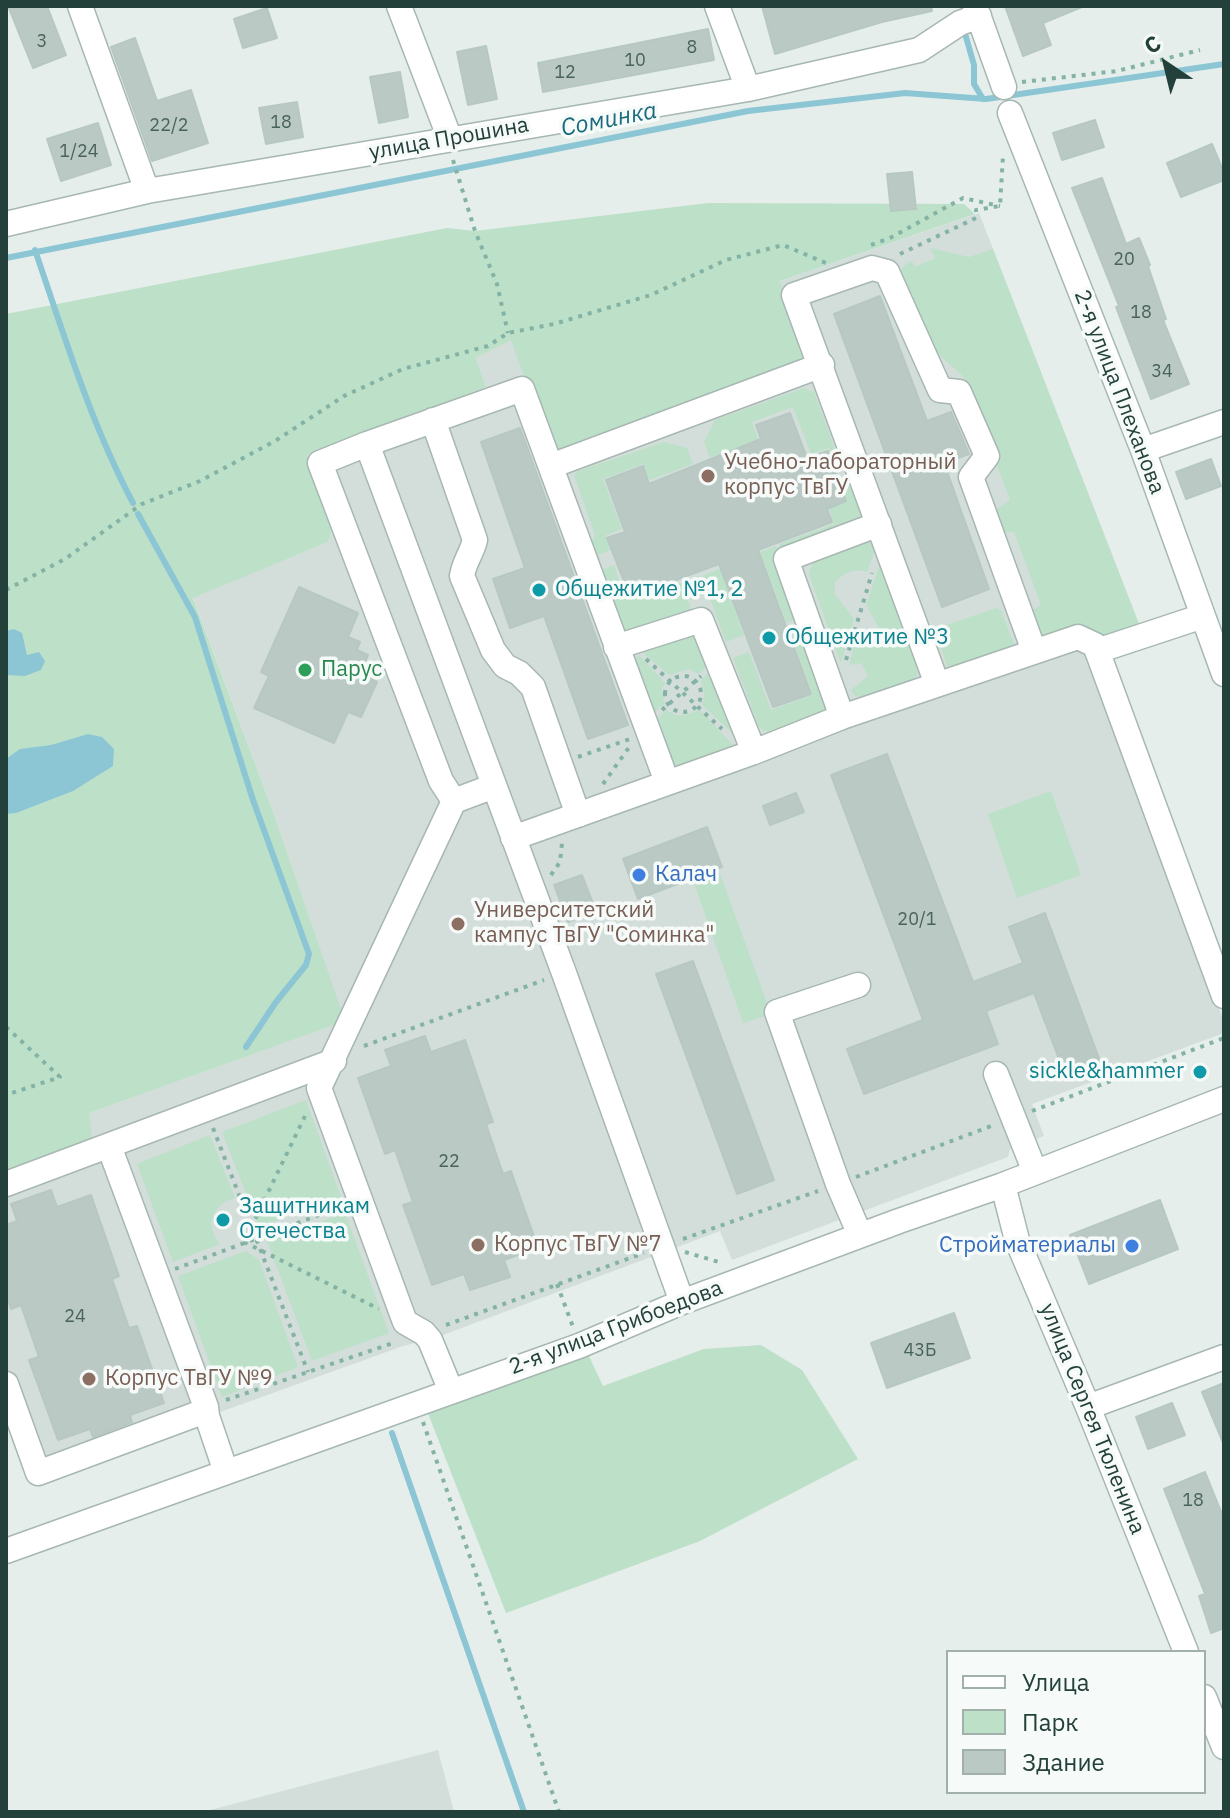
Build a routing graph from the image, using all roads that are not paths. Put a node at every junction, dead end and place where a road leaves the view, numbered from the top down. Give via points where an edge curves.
1 (80, 6) edge
2 (399, 6) edge
3 (717, 6) edge
4 (977, 11) edge
5 (1004, 87) dead end
6 (748, 89) junction
7 (1010, 113) road end
8 (450, 146) junction
9 (147, 191) junction
10 (6, 224) edge
11 (822, 365) junction
12 (433, 420) junction
13 (1224, 422) edge
14 (367, 444) junction
15 (1143, 450) junction
16 (551, 466) junction
17 (879, 524) junction
18 (1203, 616) junction
19 (616, 647) junction
20 (1034, 651) junction
21 (1097, 651) junction
22 (1224, 674) edge
23 (937, 684) junction
24 (842, 717) junction
25 (754, 752) junction
26 (667, 782) junction
27 (494, 786) junction
28 (454, 801) junction
29 (570, 818) junction
30 (513, 838) junction
31 (858, 985) dead end
32 (1224, 996) edge
33 (334, 1061) junction
34 (996, 1074) dead end
35 (1224, 1099) edge
36 (109, 1146) junction
37 (1035, 1172) junction
38 (6, 1184) edge
39 (1003, 1185) junction
40 (860, 1235) junction
41 (682, 1302) junction
42 (1224, 1357) edge
43 (6, 1384) edge
44 (451, 1391) junction
45 (1088, 1407) junction
46 (206, 1409) junction
47 (226, 1472) junction
48 (6, 1551) edge
49 (1185, 1650) edge
50 (1206, 1702) edge
51 (1224, 1747) edge

1 - 9 street
2 - 8 street
3 - 6 street
4 - 5 street
4 - 6 street, улица Прошина via 919,50
6 - 8 street, улица Прошина
7 - 15 street, 2-я улица Плеханова
8 - 9 street, улица Прошина
9 - 10 street, улица Прошина
11 - 16 street
11 - 17 street
11 - 20 street via 794,295 868,258 887,272 940,390 959,392 987,456 971,477
12 - 14 street
12 - 16 street via 522,389
12 - 29 street via 475,540 462,576 493,650 533,687 560,764
13 - 15 street
14 - 27 street
14 - 28 street via 320,463 441,781
15 - 18 street, 2-я улица Плеханова
16 - 19 street
17 - 23 street
17 - 24 street via 786,559
18 - 21 street
18 - 22 street, 2-я улица Плеханова
19 - 25 street via 701,620
19 - 26 street
20 - 21 street via 1078,637
20 - 23 street
21 - 32 street
23 - 24 street
24 - 25 street
25 - 26 street
26 - 29 street
27 - 28 street
27 - 30 street
28 - 33 street
29 - 30 street
30 - 41 street via 672,1249
31 - 40 street via 777,1012
33 - 36 street
33 - 44 street via 319,1088 415,1327
34 - 37 street
35 - 37 street, 2-я улица Грибоедова
36 - 38 street
36 - 46 street
37 - 39 street, 2-я улица Грибоедова
39 - 40 street, 2-я улица Грибоедова
39 - 45 street, улица Сергея Тюленина via 1017,1240
40 - 41 street, 2-я улица Грибоедова
41 - 44 street, 2-я улица Грибоедова via 579,1346
42 - 45 street
43 - 46 street via 38,1473
44 - 47 street, 2-я улица Грибоедова
45 - 49 street, улица Сергея Тюленина
46 - 47 street
47 - 48 street, 2-я улица Грибоедова
50 - 51 street

